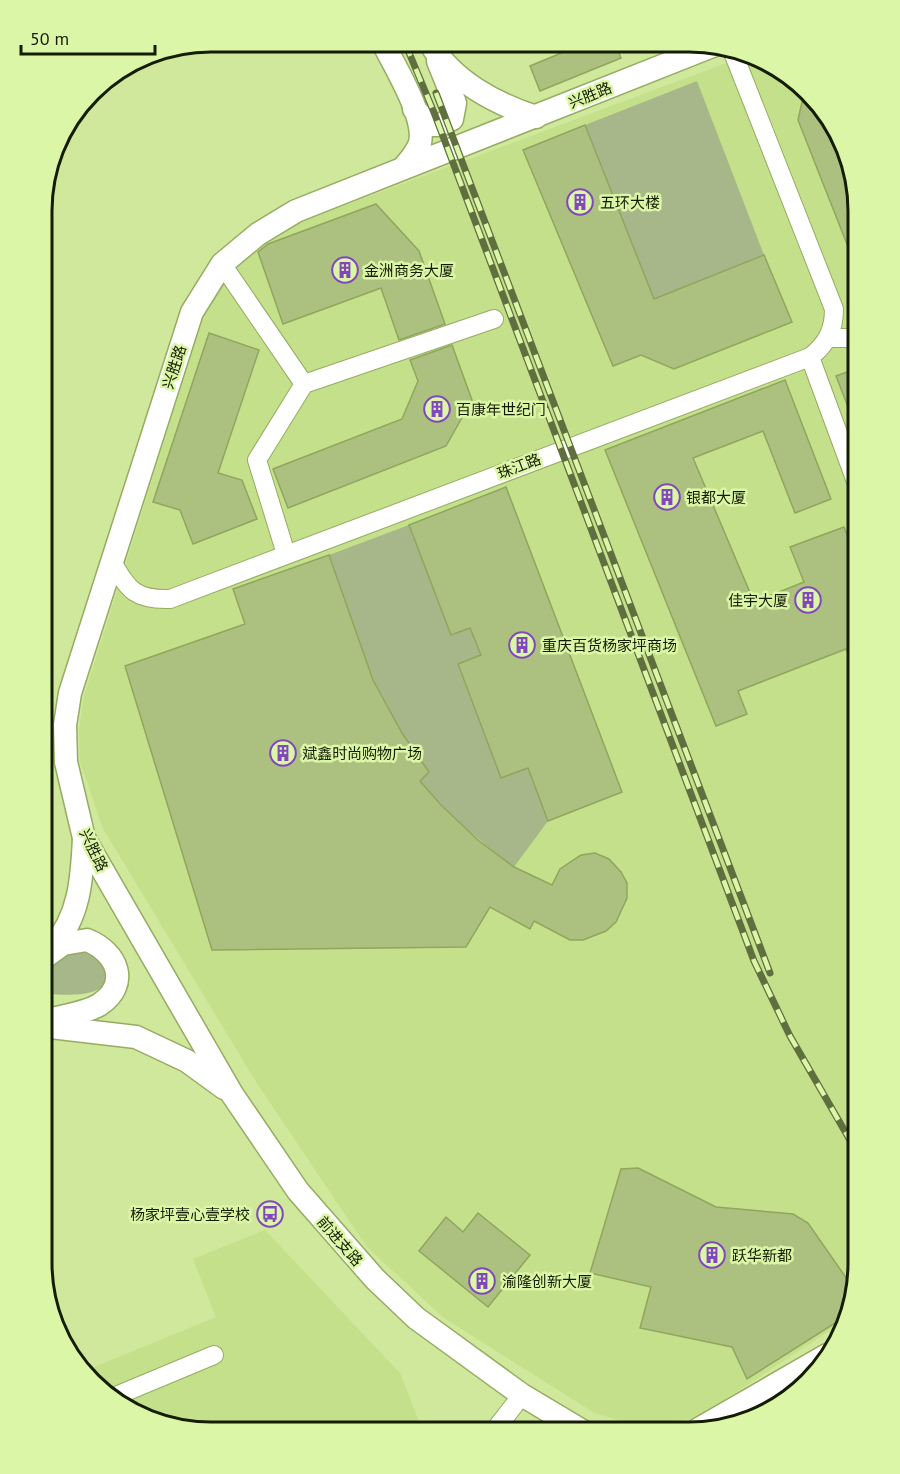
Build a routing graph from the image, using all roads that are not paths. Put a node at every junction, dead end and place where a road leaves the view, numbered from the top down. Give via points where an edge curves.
1 (388, 53) edge
2 (434, 53) edge
3 (438, 53) edge
4 (696, 53) edge
5 (736, 60) edge
6 (414, 109) junction
7 (536, 117) junction
8 (405, 166) junction
9 (222, 264) junction
10 (494, 319) dead end
11 (828, 338) junction
12 (848, 338) edge
13 (810, 357) junction
14 (304, 384) junction
15 (848, 459) edge
16 (286, 554) junction
17 (113, 563) junction
18 (84, 838) junction
19 (53, 945) edge
20 (53, 951) edge
21 (168, 983) joint
22 (53, 1018) edge
23 (53, 1027) edge
24 (232, 1094) junction
25 (214, 1355) dead end
26 (802, 1374) edge
27 (122, 1393) edge
28 (522, 1395) junction
29 (773, 1396) edge
30 (727, 1417) edge
31 (501, 1422) edge
32 (567, 1422) edge

1 - 6 main road
2 - 6 main road via 455,103 452,118 431,125
3 - 7 main road via 483,96
4 - 7 main road, 兴胜路
5 - 11 street via 834,309 834,326
6 - 8 main road via 421,128 420,143
7 - 8 main road, 兴胜路
8 - 9 main road, 兴胜路 via 296,211 258,234
9 - 14 street
9 - 17 main road, 兴胜路 via 192,312
10 - 14 street
11 - 12 street
11 - 13 street
13 - 15 street
13 - 16 street, 珠江路
14 - 16 street via 257,460
16 - 17 street, 珠江路 via 170,599 151,600 129,588
17 - 18 main road, 兴胜路 via 70,693 65,725 66,762
18 - 19 main road via 82,878 72,921
18 - 21 main road, 兴胜路
20 - 22 main road via 63,944 87,940 111,955 117,973 112,992 99,1005
21 - 24 main road, 前进支路
23 - 24 main road via 136,1037 187,1061
24 - 28 main road, 前进支路 via 298,1191 375,1279 416,1318
25 - 27 street
26 - 29 main road
28 - 31 street
28 - 32 main road, 前进支路
29 - 30 main road

